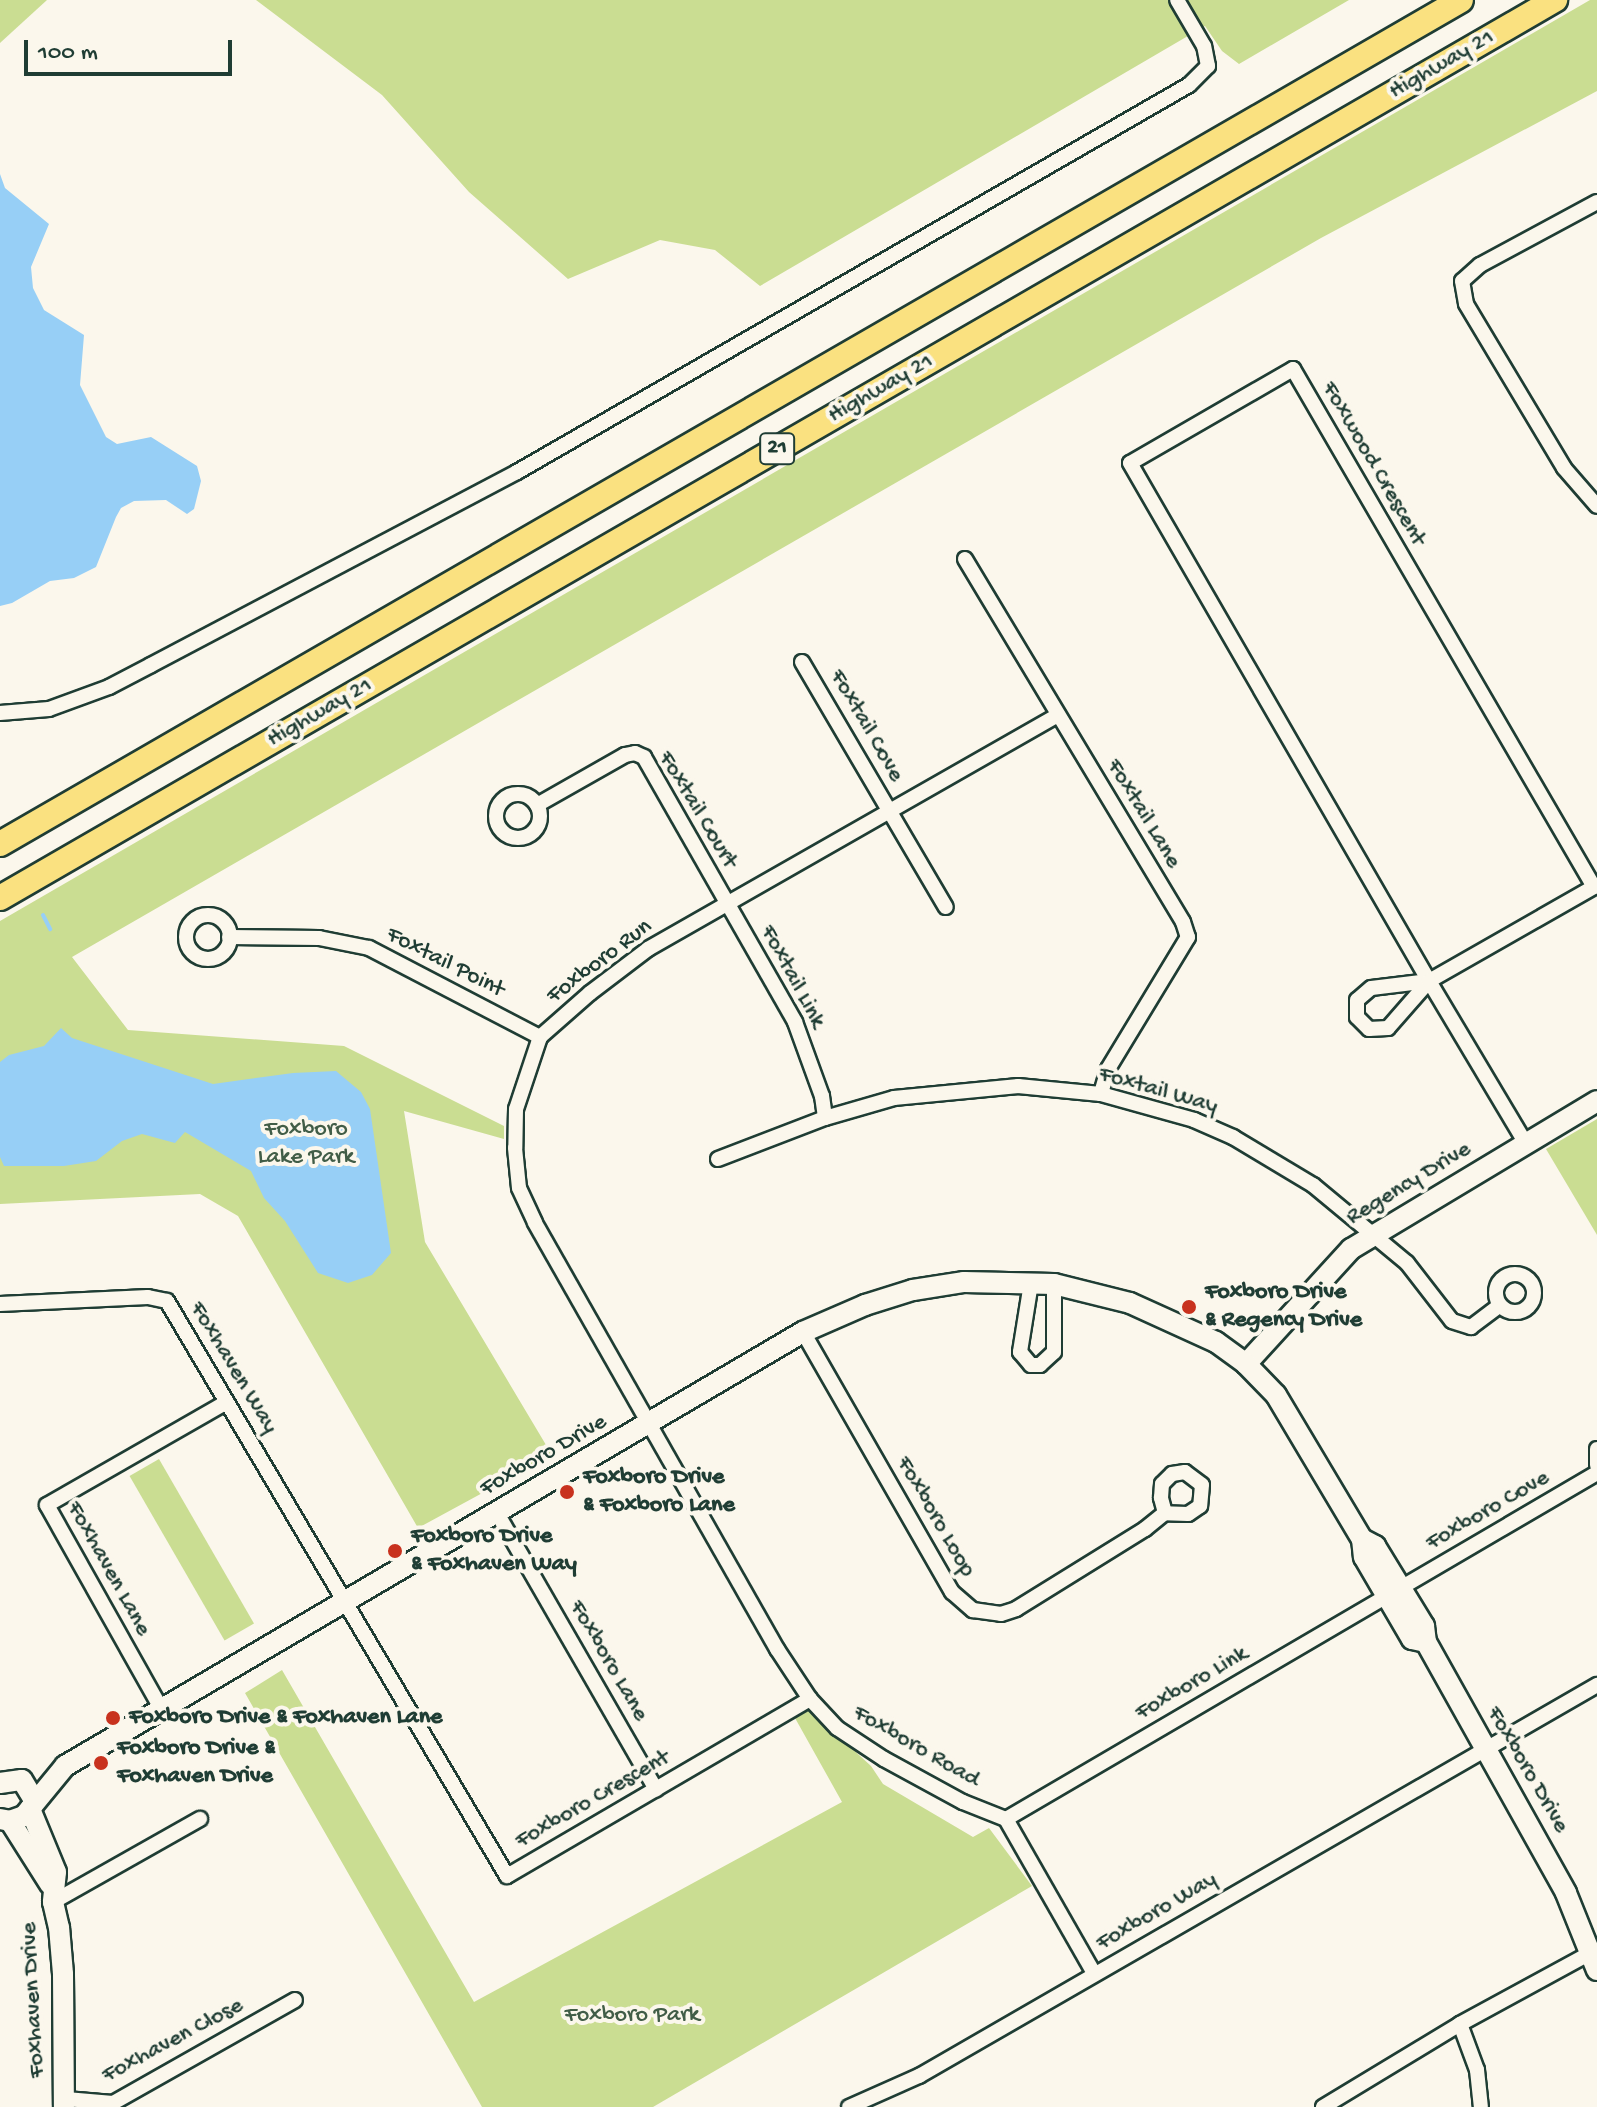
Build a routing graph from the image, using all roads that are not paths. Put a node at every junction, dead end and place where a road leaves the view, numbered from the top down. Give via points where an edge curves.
1 (1177, 0) edge
2 (1461, 0) edge
3 (1555, 0) edge
4 (1597, 202) edge
5 (1597, 506) edge
6 (965, 559) dead end
7 (802, 662) dead end
8 (0, 713) edge
9 (1058, 715) junction
10 (537, 805) dead end
11 (891, 813) junction
12 (0, 844) edge
13 (0, 898) edge
14 (727, 904) junction
15 (946, 907) dead end
16 (229, 937) dead end
17 (1429, 981) junction
18 (540, 1037) junction
19 (1101, 1094) junction
20 (1597, 1101) edge
21 (825, 1118) junction
22 (1526, 1144) junction
23 (718, 1159) dead end
24 (1375, 1233) junction
25 (1031, 1283) junction
26 (1054, 1284) junction
27 (0, 1304) edge
28 (1500, 1305) dead end
29 (803, 1332) junction
30 (1242, 1369) junction
31 (227, 1402) junction
32 (648, 1425) junction
33 (1597, 1449) edge
34 (1597, 1465) edge
35 (1597, 1473) edge
36 (497, 1513) junction
37 (1165, 1513) dead end
38 (1393, 1591) junction
39 (347, 1603) junction
40 (1597, 1685) edge
41 (810, 1699) junction
42 (162, 1710) junction
43 (1484, 1750) junction
44 (65, 1766) junction
45 (8, 1778) edge
46 (656, 1789) junction
47 (32, 1805) junction
48 (200, 1819) dead end
49 (1006, 1819) junction
50 (5, 1820) edge
51 (54, 1896) junction
52 (1595, 1957) edge
53 (1094, 1973) junction
54 (295, 2000) dead end
55 (1460, 2024) junction
56 (65, 2103) edge
57 (849, 2107) edge
58 (1323, 2107) edge
59 (1481, 2107) edge

1 - 8 street via 1204,46 1208,66 1189,85 517,472 109,687 49,709
2 - 12 main road, Highway 21 / 21
3 - 13 main road, Highway 21 / 21
4 - 5 street via 1480,265 1462,281 1466,304 1564,468
6 - 9 street, Foxtail Lane
7 - 11 street, Foxtail Cove
9 - 11 street, Foxboro Run
9 - 19 street, Foxtail Lane via 1188,937 1108,1069
10 - 14 street, Foxtail Court via 625,755 644,757
11 - 14 street, Foxboro Run
11 - 15 street, Foxtail Cove
14 - 18 street, Foxboro Run via 648,949
14 - 21 street, Foxtail Link via 795,1022
16 - 18 street, Foxtail Point via 319,938 369,948
17 - 17 street via 1371,988 1357,1000 1357,1017 1369,1029 1388,1028
17 - 17 street, Foxwood Crescent via 1130,463 1293,369 1594,887
17 - 22 street, Foxwood Crescent
18 - 32 street, Foxboro Run via 516,1109 519,1188
19 - 21 street, Foxtail Way via 1018,1086 948,1091 894,1098
19 - 24 street, Foxtail Way via 1194,1120 1233,1137 1313,1185
20 - 22 street, Regency Drive
21 - 23 street, Foxtail Way
22 - 24 street, Regency Drive
24 - 28 street, Foxtail Way via 1407,1263 1452,1321 1471,1327
24 - 30 street, Regency Drive via 1336,1264
25 - 26 street, Foxboro Drive
25 - 26 street via 1020,1352 1031,1365 1040,1365 1054,1352
25 - 29 street, Foxboro Drive via 964,1282 913,1290
26 - 30 street, Foxboro Drive via 1130,1303 1216,1342
27 - 31 street, Foxhaven Way via 148,1297 167,1301
29 - 32 street, Foxboro Drive
29 - 37 street, Foxboro Loop via 952,1592 973,1610 1001,1614 1016,1609
30 - 38 street, Foxboro Drive via 1276,1395 1362,1539 1364,1557
31 - 39 street, Foxhaven Way
31 - 42 street, Foxhaven Lane via 47,1505
32 - 36 street, Foxboro Drive
32 - 41 street, Foxboro Road
33 - 34 street
35 - 38 street, Foxboro Cove
36 - 39 street, Foxboro Drive
36 - 46 street, Foxboro Lane
38 - 43 street, Foxboro Drive via 1412,1639 1426,1642
38 - 49 street, Foxboro Link
39 - 42 street, Foxboro Drive
39 - 46 street, Foxboro Crescent via 507,1876
40 - 43 street, Foxboro Way
41 - 46 street, Foxboro Crescent
41 - 49 street, Foxboro Road via 837,1728 884,1759
42 - 44 street, Foxboro Drive
43 - 52 street, Foxboro Drive via 1566,1893
43 - 53 street, Foxboro Way
44 - 45 street, Foxboro Drive
44 - 47 street, Foxboro Drive
45 - 47 street, Foxhaven Drive
47 - 50 street, Foxboro Drive
47 - 51 street, Foxhaven Drive via 53,1863
48 - 51 street
49 - 53 street
50 - 51 street, Foxhaven Drive via 29,1846
51 - 56 street, Foxhaven Drive via 63,1974
52 - 55 street
53 - 57 street, Foxboro Way via 919,2076
54 - 56 street, Foxhaven Close via 113,2103
55 - 58 street
55 - 59 street via 1477,2070

